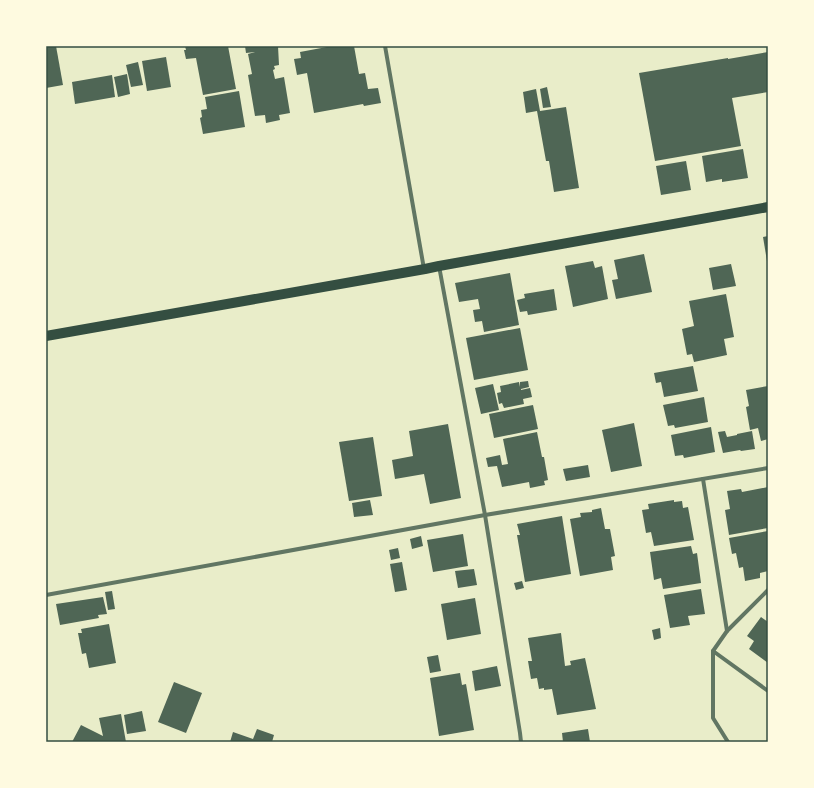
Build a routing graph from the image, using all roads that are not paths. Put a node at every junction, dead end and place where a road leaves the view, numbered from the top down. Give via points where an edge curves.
1 (385, 46) edge
2 (768, 207) edge
3 (439, 266) junction
4 (424, 269) junction
5 (46, 336) edge
6 (768, 468) edge
7 (703, 479) junction
8 (485, 515) junction
9 (768, 590) edge
10 (46, 595) edge
11 (728, 631) junction
12 (713, 650) junction
13 (768, 691) edge
14 (521, 742) edge
15 (728, 742) edge

1 - 4 street
2 - 3 main road
3 - 4 main road
3 - 8 street
4 - 5 main road
6 - 7 street
7 - 8 street
7 - 11 street
8 - 10 street
8 - 14 street
9 - 11 street
11 - 12 street
12 - 13 street
12 - 15 street via 713,718

